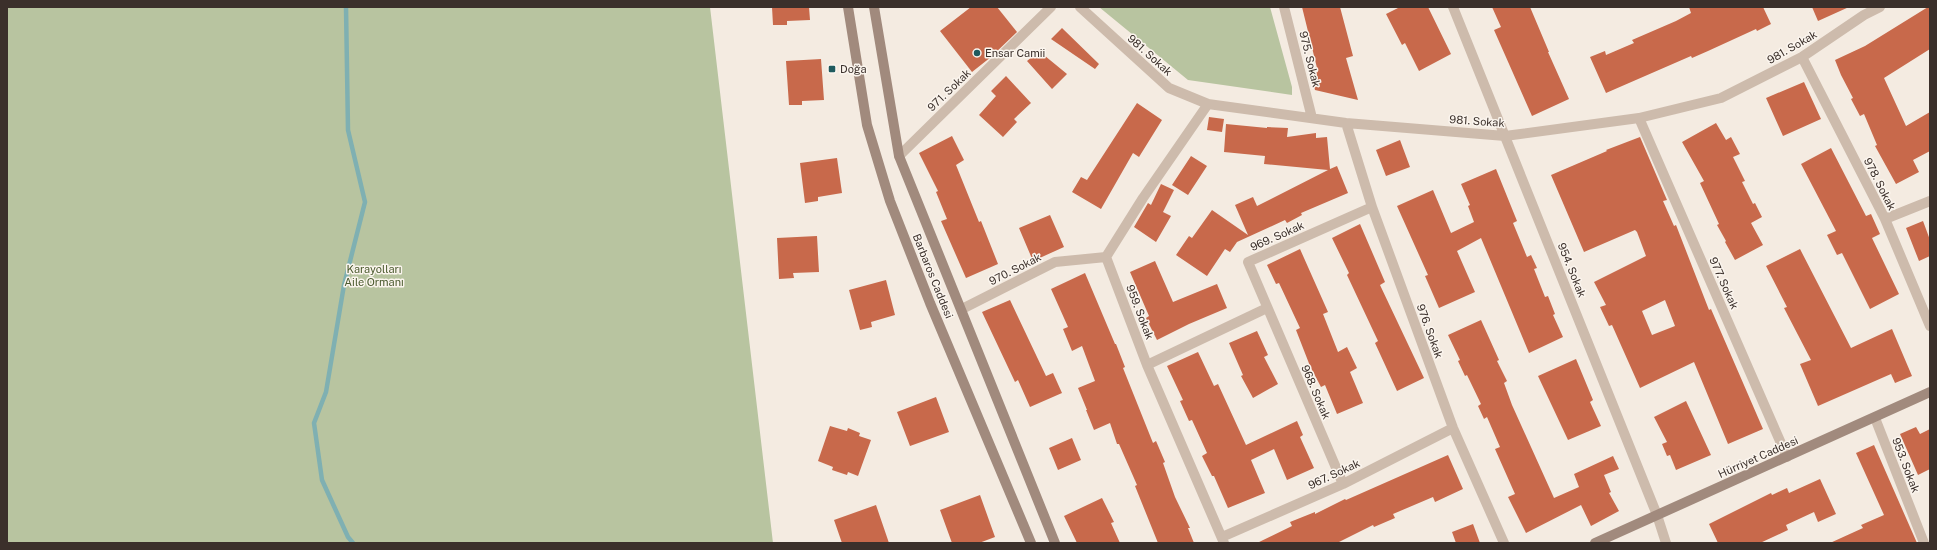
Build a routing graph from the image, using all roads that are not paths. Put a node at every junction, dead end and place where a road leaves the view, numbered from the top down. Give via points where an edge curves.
1 (848, 7) edge
2 (874, 7) edge
3 (1051, 7) edge
4 (1080, 7) edge
5 (1284, 7) edge
6 (1453, 7) edge
7 (1880, 7) edge
8 (1862, 11) edge
9 (1802, 57) junction
10 (1208, 104) junction
11 (1312, 118) junction
12 (1639, 118) junction
13 (1346, 123) junction
14 (1505, 136) junction
15 (899, 156) junction
16 (1930, 201) edge
17 (1372, 207) junction
18 (1884, 219) junction
19 (1106, 257) junction
20 (1267, 308) junction
21 (962, 309) junction
22 (1930, 326) edge
23 (1147, 365) junction
24 (1930, 392) edge
25 (1875, 418) junction
26 (1453, 428) junction
27 (1787, 457) junction
28 (1343, 484) junction
29 (1657, 515) junction
30 (1223, 540) edge
31 (1031, 543) edge
32 (1055, 543) edge
33 (1504, 543) edge
34 (1595, 543) edge
35 (1666, 543) edge
36 (1924, 543) edge

1 - 31 main road, Barbaros Caddesi via 866,125 890,201
2 - 15 main road, Barbaros Caddesi
3 - 15 street, 971. Sokak
4 - 10 street, 981. Sokak via 1169,88
5 - 11 street, 975. Sokak
6 - 14 street, 954. Sokak
7 - 8 street, 981. Sokak
8 - 9 street, 981. Sokak
9 - 12 street, 981. Sokak via 1721,98
9 - 18 street, 978. Sokak
10 - 11 street, 981. Sokak
10 - 19 street
11 - 13 street, 981. Sokak
12 - 14 street, 981. Sokak
12 - 27 street, 977. Sokak
13 - 14 street, 981. Sokak
13 - 17 street, 976. Sokak
14 - 29 street, 954. Sokak
15 - 21 main road, Barbaros Caddesi
16 - 18 street
17 - 20 street, 969. Sokak via 1248,262
17 - 26 street, 976. Sokak
18 - 22 street, 978. Sokak
19 - 21 street, 970. Sokak via 1055,262
19 - 23 street, 959. Sokak
20 - 23 street
20 - 28 street, 968. Sokak
21 - 32 main road, Barbaros Caddesi
23 - 30 street, 959. Sokak
24 - 25 main road, Hürriyet Caddesi
25 - 27 main road, Hürriyet Caddesi
25 - 36 street, 953. Sokak
26 - 28 street, 967. Sokak
26 - 33 street, 976. Sokak
27 - 29 main road, Hürriyet Caddesi
28 - 30 street, 967. Sokak
29 - 34 main road, Hürriyet Caddesi
29 - 35 street, 954. Sokak

